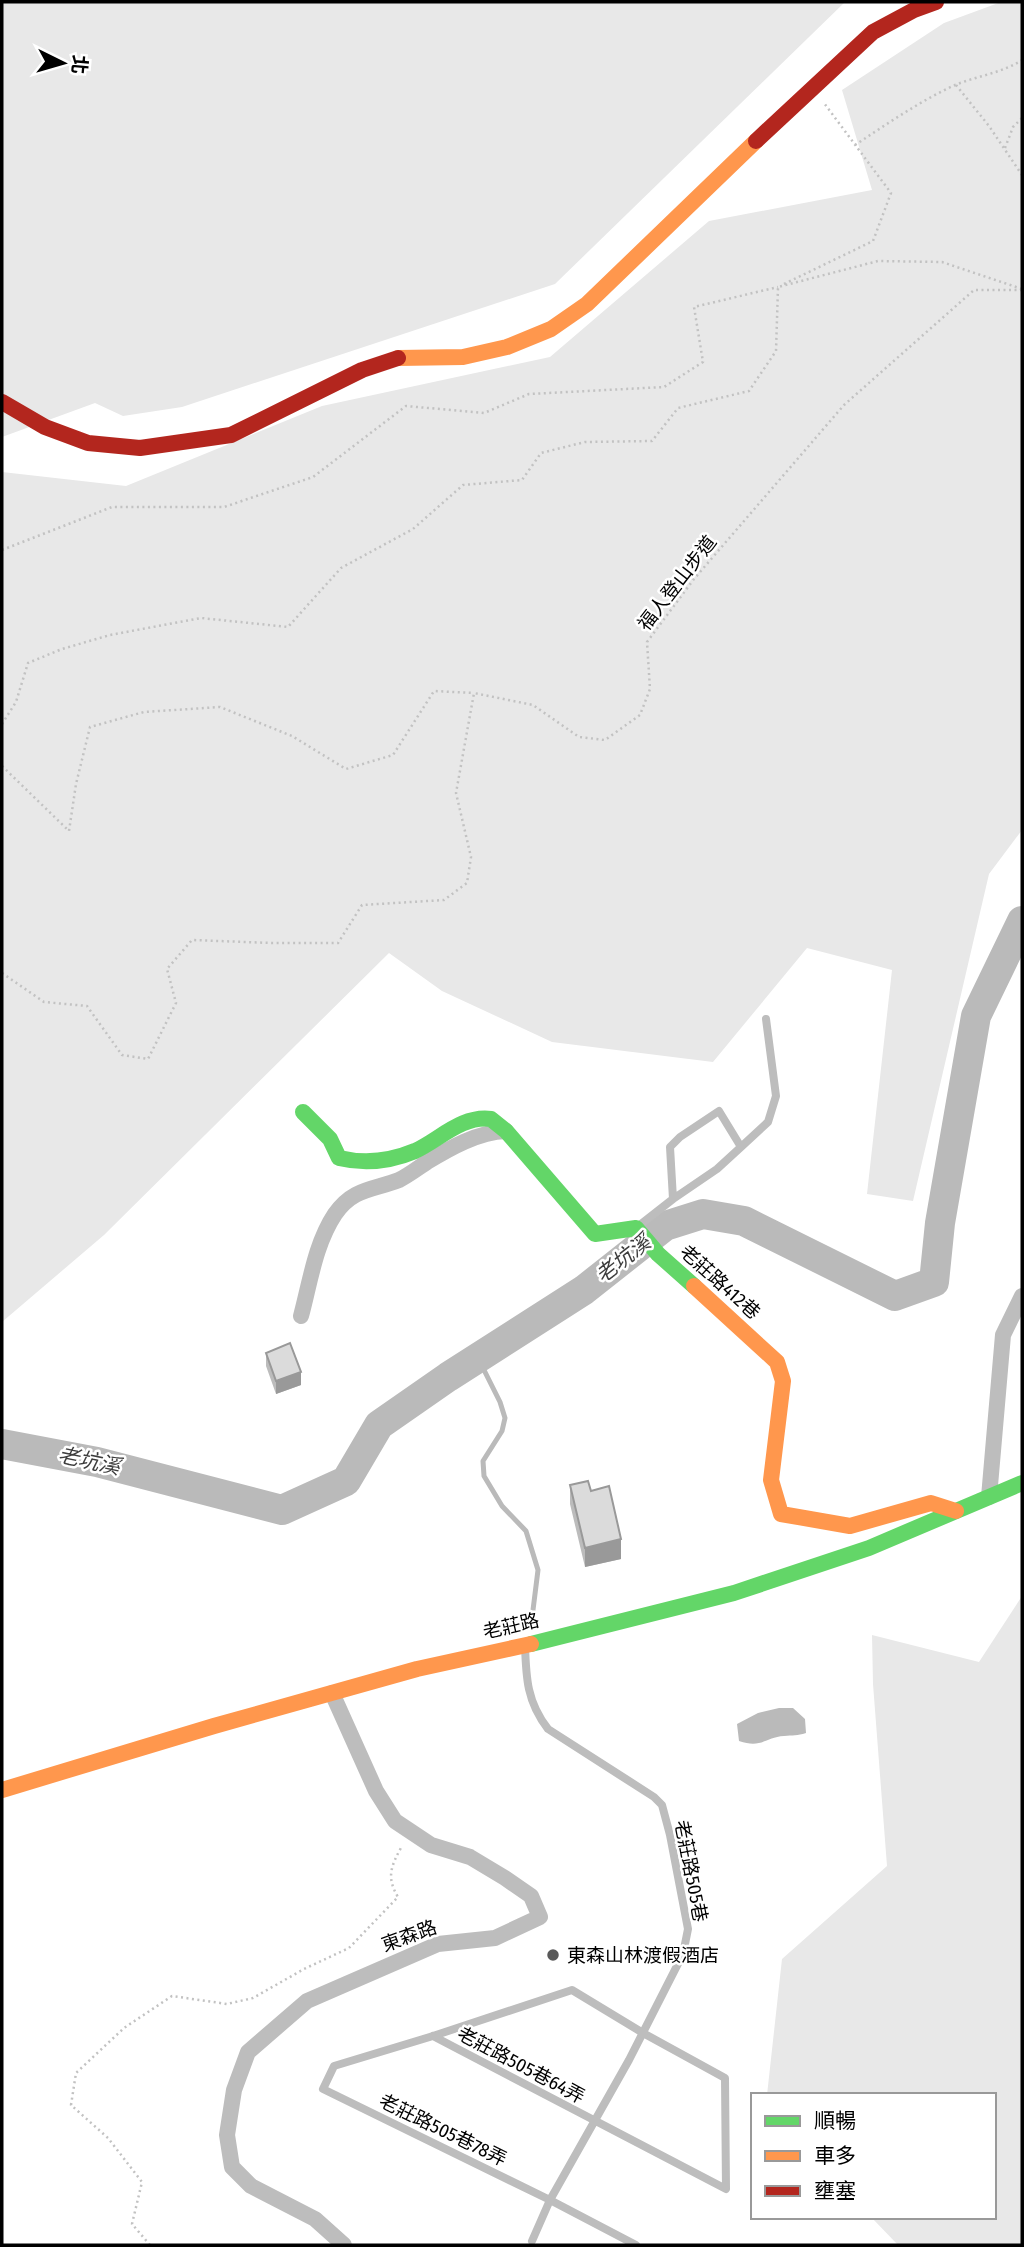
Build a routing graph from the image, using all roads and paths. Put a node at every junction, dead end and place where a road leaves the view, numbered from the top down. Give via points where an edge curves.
1 (936, 2) edge
2 (1022, 60) edge
3 (956, 85) junction
4 (812, 87) junction
5 (1022, 118) edge
6 (855, 145) junction
7 (1005, 149) junction
8 (1022, 175) edge
9 (778, 287) junction
10 (1022, 289) edge
11 (2, 402) edge
12 (2, 550) edge
13 (474, 693) junction
14 (2, 724) edge
15 (2, 766) edge
16 (2, 973) edge
17 (766, 1019) dead end
18 (303, 1112) dead end
19 (506, 1131) junction
20 (741, 1147) junction
21 (674, 1199) junction
22 (636, 1228) junction
23 (1022, 1296) edge
24 (301, 1316) dead end
25 (1022, 1483) edge
26 (989, 1497) junction
27 (956, 1511) junction
28 (525, 1645) junction
29 (332, 1693) junction
30 (2, 1790) edge
31 (410, 1831) junction
32 (643, 2033) junction
33 (433, 2036) junction
34 (594, 2122) junction
35 (550, 2200) junction
36 (532, 2241) dead end
37 (150, 2245) edge
38 (344, 2245) edge
39 (636, 2245) edge

1 - 4 street via 873,32
2 - 3 path
3 - 6 path
3 - 7 path
4 - 6 path
4 - 11 street via 587,304 551,329 507,347 463,357 396,358 362,370 231,435 139,449 88,443 45,427
5 - 7 path
6 - 9 path via 891,193 873,242
7 - 8 path
9 - 10 path via 878,261 942,262
9 - 12 path via 694,307 703,362 664,387 529,394 484,413 406,406 313,477 223,507 112,507
9 - 14 path via 776,351 749,391 678,408 652,441 585,442 541,453 522,480 463,485 413,529 341,568 288,627 201,618 110,635 28,663 16,702
10 - 13 path, 福人登山步道 via 974,290 844,405 694,579 647,642 650,689 640,715 605,740 579,737 533,705
13 - 15 path, 福人登山步道 via 433,691 393,755 346,769 292,736 220,707 144,712 90,726 69,831
13 - 16 path via 456,793 471,857 467,883 444,900 362,905 338,943 192,940 167,969 176,1003 148,1059 122,1055 87,1006 44,1002
17 - 20 lane via 775,1096 768,1122
18 - 19 street via 330,1139 340,1158 349,1161 408,1153 451,1129 483,1118 492,1119
19 - 22 street via 595,1234
19 - 24 street via 471,1139 401,1179 349,1199 334,1215 323,1239
20 - 21 lane
20 - 21 lane via 719,1111 680,1137 670,1147
21 - 22 lane
22 - 27 street, 老莊路412巷 via 658,1254 777,1362 783,1381 771,1480 781,1514 850,1526 931,1503
23 - 26 street via 1003,1335
25 - 26 street, 老莊路
26 - 27 street, 老莊路
27 - 28 street, 老莊路 via 869,1548 734,1592
28 - 29 street, 老莊路
28 - 32 lane, 老莊路505巷 via 527,1685 536,1714 548,1728 662,1805 688,1929 683,1955
29 - 30 street, 老莊路
29 - 31 street, 東森路 via 376,1791 395,1821
31 - 37 path via 393,1861 390,1883 398,1897 349,1948 253,1998 227,2004 172,1996 124,2028 76,2073 71,2105 108,2137 142,2182 132,2224
31 - 38 street, 東森路 via 505,1878 531,1896 540,1917 495,1938 438,1944 307,2001 248,2052 234,2090 227,2135 232,2167 251,2186 315,2218
32 - 33 lane via 572,1990
32 - 34 lane, 老莊路505巷
32 - 34 lane, 老莊路505巷64弄 via 725,2078 726,2189
33 - 34 lane, 老莊路505巷64弄
33 - 35 lane, 老莊路505巷78弄 via 334,2066 323,2089
34 - 35 lane, 老莊路505巷
35 - 36 lane, 老莊路505巷
35 - 39 lane, 老莊路505巷78弄

